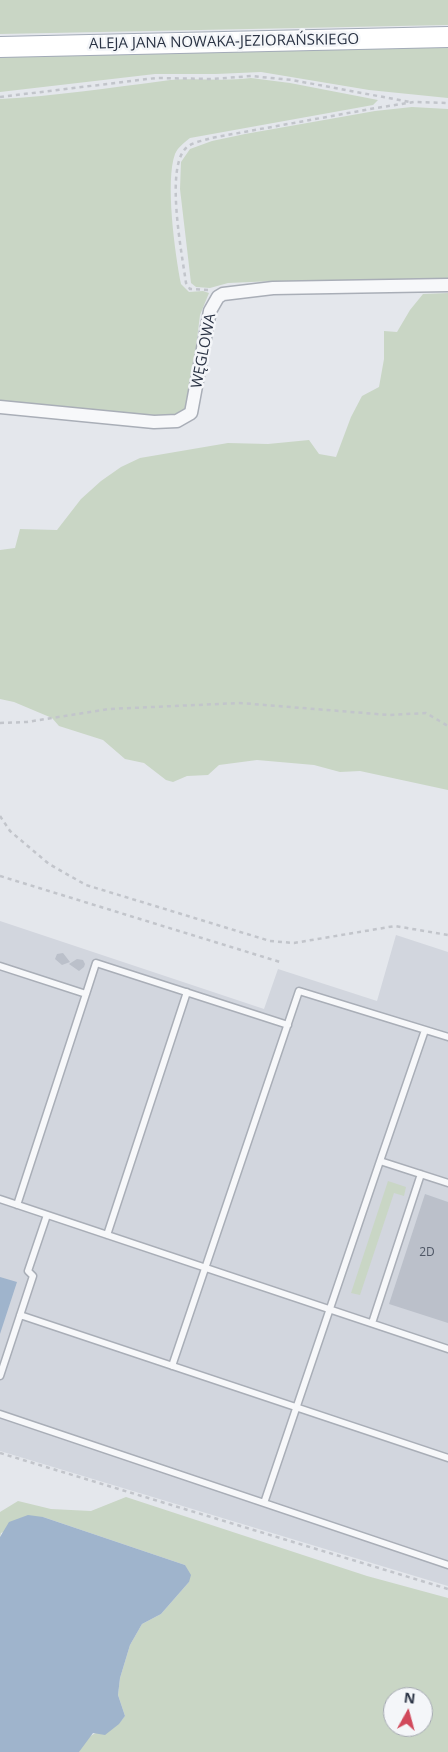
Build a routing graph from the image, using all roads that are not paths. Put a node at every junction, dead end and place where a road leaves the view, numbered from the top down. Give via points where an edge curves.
1 (448, 37) edge
2 (0, 47) edge
3 (448, 285) edge
4 (0, 407) edge
5 (0, 966) edge
6 (187, 992) junction
7 (86, 994) junction
8 (288, 1025) junction
9 (425, 1030) junction
10 (448, 1037) edge
11 (380, 1161) junction
12 (421, 1174) junction
13 (448, 1183) edge
14 (0, 1199) edge
15 (17, 1205) junction
16 (48, 1215) junction
17 (107, 1235) junction
18 (205, 1268) junction
19 (331, 1310) junction
20 (20, 1315) junction
21 (372, 1323) junction
22 (448, 1349) edge
23 (172, 1366) junction
24 (0, 1376) edge
25 (296, 1407) junction
26 (0, 1414) edge
27 (448, 1458) edge
28 (264, 1503) junction
29 (448, 1565) edge

1 - 2 main road, ALEJA JANA NOWAKA-JEZIORAŃSKIEGO
3 - 4 street, WĘGLOWA via 273,288 228,292 218,297 210,311 194,403 186,418 167,423
5 - 7 lane
6 - 7 lane via 96,963
6 - 8 lane
6 - 17 lane
7 - 15 lane
8 - 9 lane via 299,992
8 - 18 lane
9 - 10 lane
9 - 11 lane
11 - 12 lane
11 - 19 lane
12 - 13 lane
12 - 21 lane
14 - 15 lane
15 - 16 lane
16 - 17 lane
16 - 20 lane via 28,1272 33,1276
17 - 18 lane
18 - 19 lane
18 - 23 lane
19 - 21 lane
19 - 25 lane
20 - 23 lane
20 - 24 lane
21 - 22 lane
23 - 25 lane
25 - 27 lane
25 - 28 lane
26 - 28 lane
28 - 29 lane

